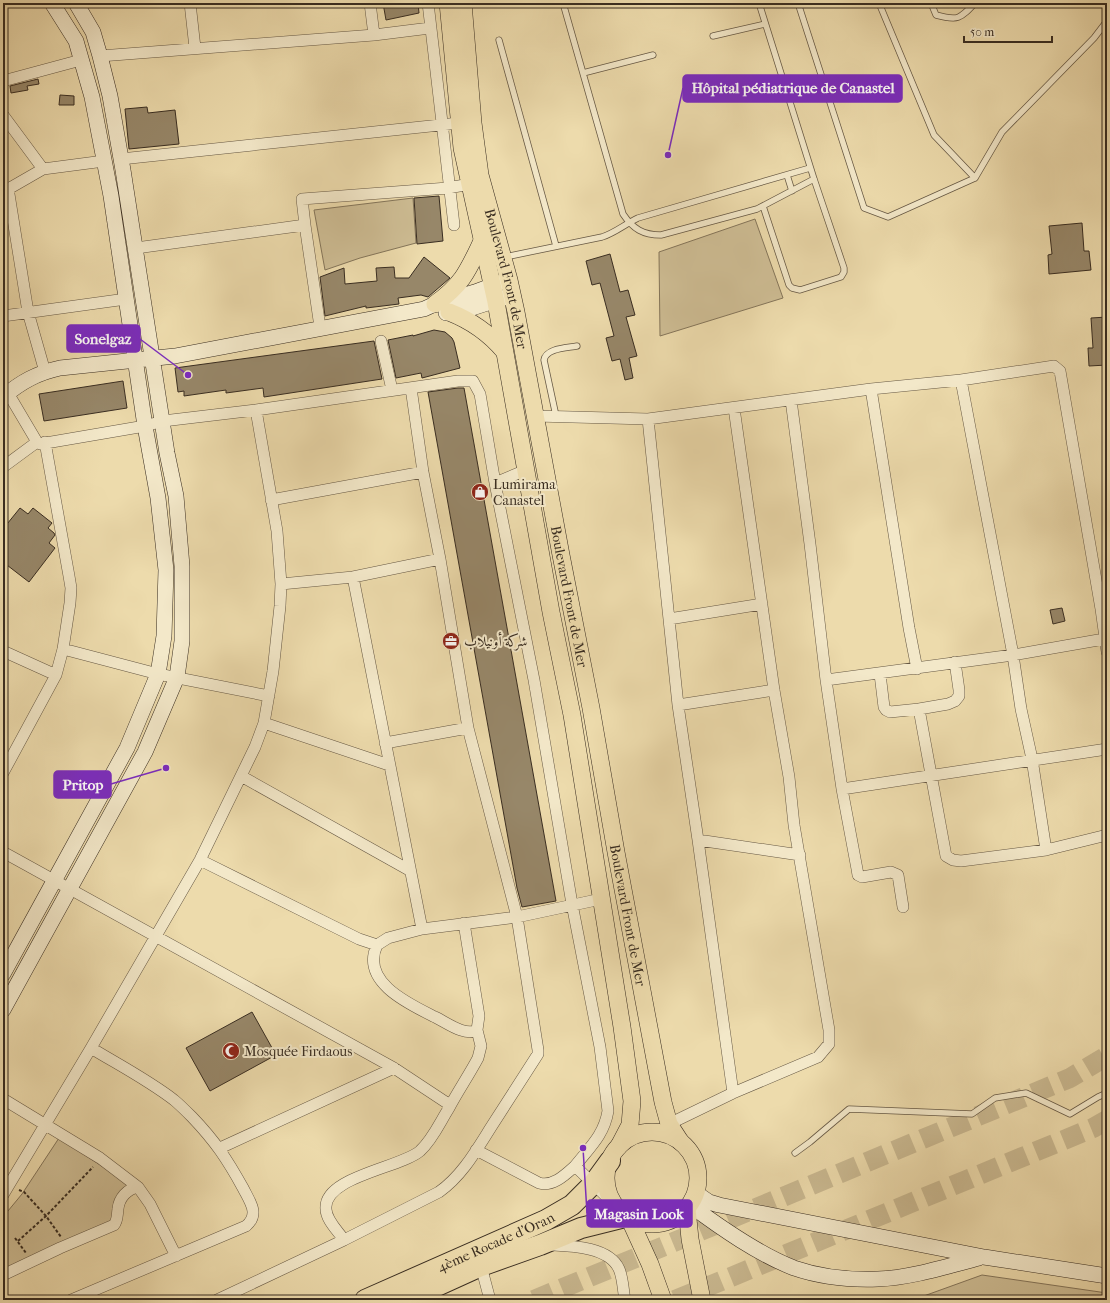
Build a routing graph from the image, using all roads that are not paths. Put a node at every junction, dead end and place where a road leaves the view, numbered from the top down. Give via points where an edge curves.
1 (52, 3) edge
2 (76, 3) edge
3 (190, 3) edge
4 (370, 3) edge
5 (428, 3) edge
6 (448, 3) edge
7 (462, 3) edge
8 (563, 3) edge
9 (759, 3) edge
10 (798, 3) edge
11 (879, 3) edge
12 (931, 3) edge
13 (975, 3) edge
14 (1107, 20) edge
15 (765, 24) junction
16 (430, 28) junction
17 (374, 35) junction
18 (714, 36) dead end
19 (499, 40) dead end
20 (195, 48) junction
21 (653, 55) dead end
22 (100, 56) junction
23 (81, 60) junction
24 (583, 73) junction
25 (3, 81) edge
26 (3, 115) edge
27 (459, 123) junction
28 (442, 124) junction
29 (120, 159) junction
30 (104, 161) junction
31 (810, 168) junction
32 (43, 169) junction
33 (787, 175) junction
34 (975, 178) junction
35 (814, 179) junction
36 (470, 184) junction
37 (448, 188) junction
38 (6, 190) edge
39 (792, 191) junction
40 (763, 206) junction
41 (629, 222) junction
42 (305, 225) junction
43 (454, 225) dead end
44 (483, 238) junction
45 (556, 246) junction
46 (136, 248) junction
47 (495, 259) junction
48 (511, 287) junction
49 (494, 294) junction
50 (126, 299) junction
51 (429, 306) junction
52 (28, 312) junction
53 (450, 312) junction
54 (3, 316) edge
55 (320, 327) junction
56 (381, 341) dead end
57 (577, 346) dead end
58 (504, 351) junction
59 (153, 359) junction
60 (136, 361) junction
61 (45, 372) junction
62 (961, 380) junction
63 (411, 388) junction
64 (871, 389) junction
65 (392, 390) junction
66 (5, 395) edge
67 (791, 400) junction
68 (734, 408) junction
69 (256, 410) junction
70 (535, 416) junction
71 (556, 416) junction
72 (648, 419) junction
73 (163, 421) junction
74 (146, 426) junction
75 (41, 442) junction
76 (3, 467) edge
77 (526, 470) junction
78 (423, 472) junction
79 (495, 482) junction
80 (271, 500) junction
81 (440, 559) junction
82 (353, 577) junction
83 (281, 584) junction
84 (762, 604) junction
85 (1104, 608) edge
86 (669, 619) junction
87 (1104, 639) junction
88 (63, 649) junction
89 (3, 651) edge
90 (1107, 652) edge
91 (1013, 655) junction
92 (955, 662) junction
93 (917, 669) junction
94 (158, 674) junction
95 (880, 674) junction
96 (56, 675) junction
97 (177, 677) junction
98 (826, 680) junction
99 (774, 690) junction
100 (269, 696) junction
101 (678, 705) junction
102 (919, 709) junction
103 (264, 723) junction
104 (468, 728) junction
105 (385, 743) junction
106 (1107, 749) edge
107 (3, 750) edge
108 (13, 756) junction
109 (1032, 759) junction
110 (389, 765) junction
111 (3, 773) edge
112 (930, 775) junction
113 (241, 776) junction
114 (842, 789) junction
115 (1107, 835) edge
116 (698, 840) junction
117 (1046, 850) junction
118 (3, 852) edge
119 (800, 855) junction
120 (200, 860) junction
121 (409, 870) junction
122 (55, 880) junction
123 (70, 889) junction
124 (602, 899) junction
125 (572, 904) junction
126 (903, 907) dead end
127 (517, 917) junction
128 (464, 923) junction
129 (422, 929) junction
130 (156, 936) junction
131 (377, 945) junction
132 (3, 974) edge
133 (3, 1010) edge
134 (477, 1030) junction
135 (91, 1048) junction
136 (394, 1068) junction
137 (733, 1093) junction
138 (1107, 1093) edge
139 (3, 1099) edge
140 (450, 1105) junction
141 (670, 1124) junction
142 (46, 1125) junction
143 (680, 1141) junction
144 (220, 1148) junction
145 (476, 1150) junction
146 (614, 1153) junction
147 (795, 1153) dead end
148 (575, 1166) junction
149 (594, 1184) junction
150 (138, 1188) junction
151 (6, 1190) edge
152 (691, 1202) junction
153 (623, 1213) junction
154 (344, 1240) junction
155 (540, 1245) junction
156 (176, 1256) junction
157 (984, 1257) junction
158 (481, 1266) junction
159 (3, 1275) edge
160 (1107, 1276) edge
161 (71, 1300) edge
162 (217, 1300) edge
163 (365, 1300) edge
164 (406, 1300) edge
165 (490, 1300) edge
166 (625, 1300) edge
167 (663, 1300) edge
168 (702, 1300) edge

1 - 23 main road via 76,41
2 - 22 main road via 92,32
3 - 20 street
4 - 17 street
5 - 16 street
6 - 27 main road
7 - 47 main road, Boulevard Front de Mer via 476,146
8 - 24 lane
9 - 15 lane
10 - 34 lane via 864,208 888,217
11 - 34 lane via 934,135
12 - 13 lane via 936,15 950,19 963,16
14 - 34 lane via 1094,38 1002,132
15 - 18 lane
15 - 31 lane
16 - 17 street
16 - 28 street
17 - 20 street
19 - 45 lane
20 - 22 street
21 - 24 lane
22 - 29 main road via 110,96
23 - 25 street
23 - 30 main road via 92,97
24 - 41 lane via 623,214
26 - 32 street
27 - 28 street
27 - 36 main road
28 - 29 street
28 - 37 street
29 - 46 main road
30 - 32 street
30 - 50 main road
31 - 33 lane
31 - 35 lane
32 - 38 street
33 - 39 lane
33 - 41 lane
35 - 39 lane
35 - 40 lane via 844,268 841,277 800,290 792,288
36 - 37 street
36 - 44 main road
37 - 42 street via 302,199
37 - 43 street
38 - 52 street
39 - 40 lane
40 - 41 lane via 661,235 640,231
41 - 45 lane via 602,237
42 - 46 street
42 - 55 street
44 - 47 main road
44 - 51 main road via 462,280 449,294
45 - 47 lane
46 - 59 main road
47 - 48 main road, Boulevard Front de Mer
47 - 49 main road
48 - 49 main road
48 - 70 main road, Boulevard Front de Mer
49 - 51 main road
49 - 53 main road via 472,308
49 - 58 main road
50 - 52 street
50 - 60 main road
51 - 53 main road via 441,313
51 - 55 main road
52 - 54 street
52 - 61 street
53 - 58 main road via 485,331
55 - 59 main road
56 - 65 street
57 - 71 lane via 550,352 544,357
58 - 77 main road
59 - 60 main road
59 - 73 main road
60 - 61 main road via 60,368
60 - 74 main road
61 - 66 main road via 19,384
62 - 64 street
62 - 85 street via 1050,366 1060,371
62 - 91 street
63 - 65 street
63 - 78 street
63 - 79 street via 473,381 480,394
64 - 67 street
64 - 93 street via 907,621
65 - 69 street
66 - 75 street
67 - 68 street
67 - 98 street
68 - 72 street
68 - 84 street
69 - 73 street
69 - 80 street
70 - 71 street
70 - 141 main road, Boulevard Front de Mer via 663,1102
71 - 72 street
72 - 86 street
73 - 74 street
73 - 97 main road via 176,496 182,566 182,641
74 - 75 street
74 - 94 main road via 166,570 164,636
75 - 76 street
75 - 88 street via 70,588
77 - 79 street
77 - 124 main road via 572,715
78 - 80 street
78 - 81 street
79 - 125 street via 534,680
80 - 83 street via 277,531
81 - 82 street
81 - 104 street
82 - 83 street
82 - 105 street
83 - 100 street
84 - 86 street
84 - 99 street
85 - 87 street
86 - 101 street
87 - 90 street
87 - 91 street
88 - 94 street
88 - 96 street
89 - 96 street
91 - 92 street
91 - 109 street
92 - 93 street
92 - 102 street via 959,696 948,704
93 - 95 street
94 - 97 street
94 - 122 main road via 127,748
95 - 98 street
95 - 102 street via 886,710 890,712
96 - 108 street
97 - 100 street
97 - 123 main road via 145,752
98 - 114 street
99 - 101 street
99 - 119 street
100 - 103 street
101 - 116 street
102 - 112 street
103 - 110 street
103 - 113 street
104 - 105 street
104 - 127 street
105 - 110 street
106 - 109 street
107 - 108 street
108 - 111 street
109 - 112 street
109 - 117 street
110 - 121 street
112 - 114 street
112 - 117 street via 946,856 961,861
113 - 120 street
113 - 121 street
114 - 126 street via 858,875 864,877 896,874 899,877
115 - 117 street
116 - 119 street
116 - 137 street
118 - 122 street
119 - 137 street via 829,1030 829,1044 818,1057
120 - 130 street
120 - 131 street via 359,939
121 - 129 street
122 - 123 street
122 - 132 main road
123 - 130 street
123 - 133 main road
124 - 125 street
124 - 146 main road via 632,1101 630,1125
125 - 127 street
125 - 148 street via 600,1048 608,1111 601,1134
127 - 128 street
127 - 145 street via 538,1054
128 - 129 street
128 - 134 street via 479,1016
129 - 131 street via 388,938
130 - 135 street
130 - 136 street
131 - 134 street via 374,967 382,982 394,994 461,1029 470,1032
134 - 140 street via 481,1046 478,1058
135 - 142 street
135 - 144 street via 175,1100
136 - 140 street
136 - 144 street
137 - 141 street
138 - 147 lane via 1070,1114 1026,1093 995,1098 972,1114 849,1109
139 - 142 street
140 - 154 street via 433,1134 418,1152 339,1186 328,1197 326,1210
141 - 143 main road, Boulevard Front de Mer
142 - 150 street via 100,1158
142 - 151 street
143 - 146 main road via 668,1134 642,1133 630,1138
143 - 152 main road via 688,1149 698,1170 698,1182
144 - 156 street via 251,1204 252,1218 246,1226
145 - 148 street via 545,1185 551,1184
145 - 154 street via 458,1176 439,1192
146 - 149 highway, 4ème Rocade d'Oran
146 - 153 main road via 606,1182 608,1193
148 - 149 street
149 - 153 street
149 - 163 highway, 4ème Rocade d'Oran via 572,1205 546,1220
150 - 156 street via 150,1204
150 - 159 street via 128,1190 124,1195 114,1225
152 - 153 main road via 675,1218 661,1224 646,1224
152 - 157 main road via 709,1202
152 - 157 main road via 717,1225 780,1262 835,1277 899,1277
152 - 168 main road via 690,1239
153 - 155 highway, 4ème Rocade d'Oran
153 - 167 main road via 650,1264
154 - 162 street
155 - 158 highway, 4ème Rocade d'Oran
155 - 166 street via 592,1250 614,1261 620,1273
156 - 161 street
157 - 160 main road
158 - 164 highway, 4ème Rocade d'Oran
158 - 165 street

